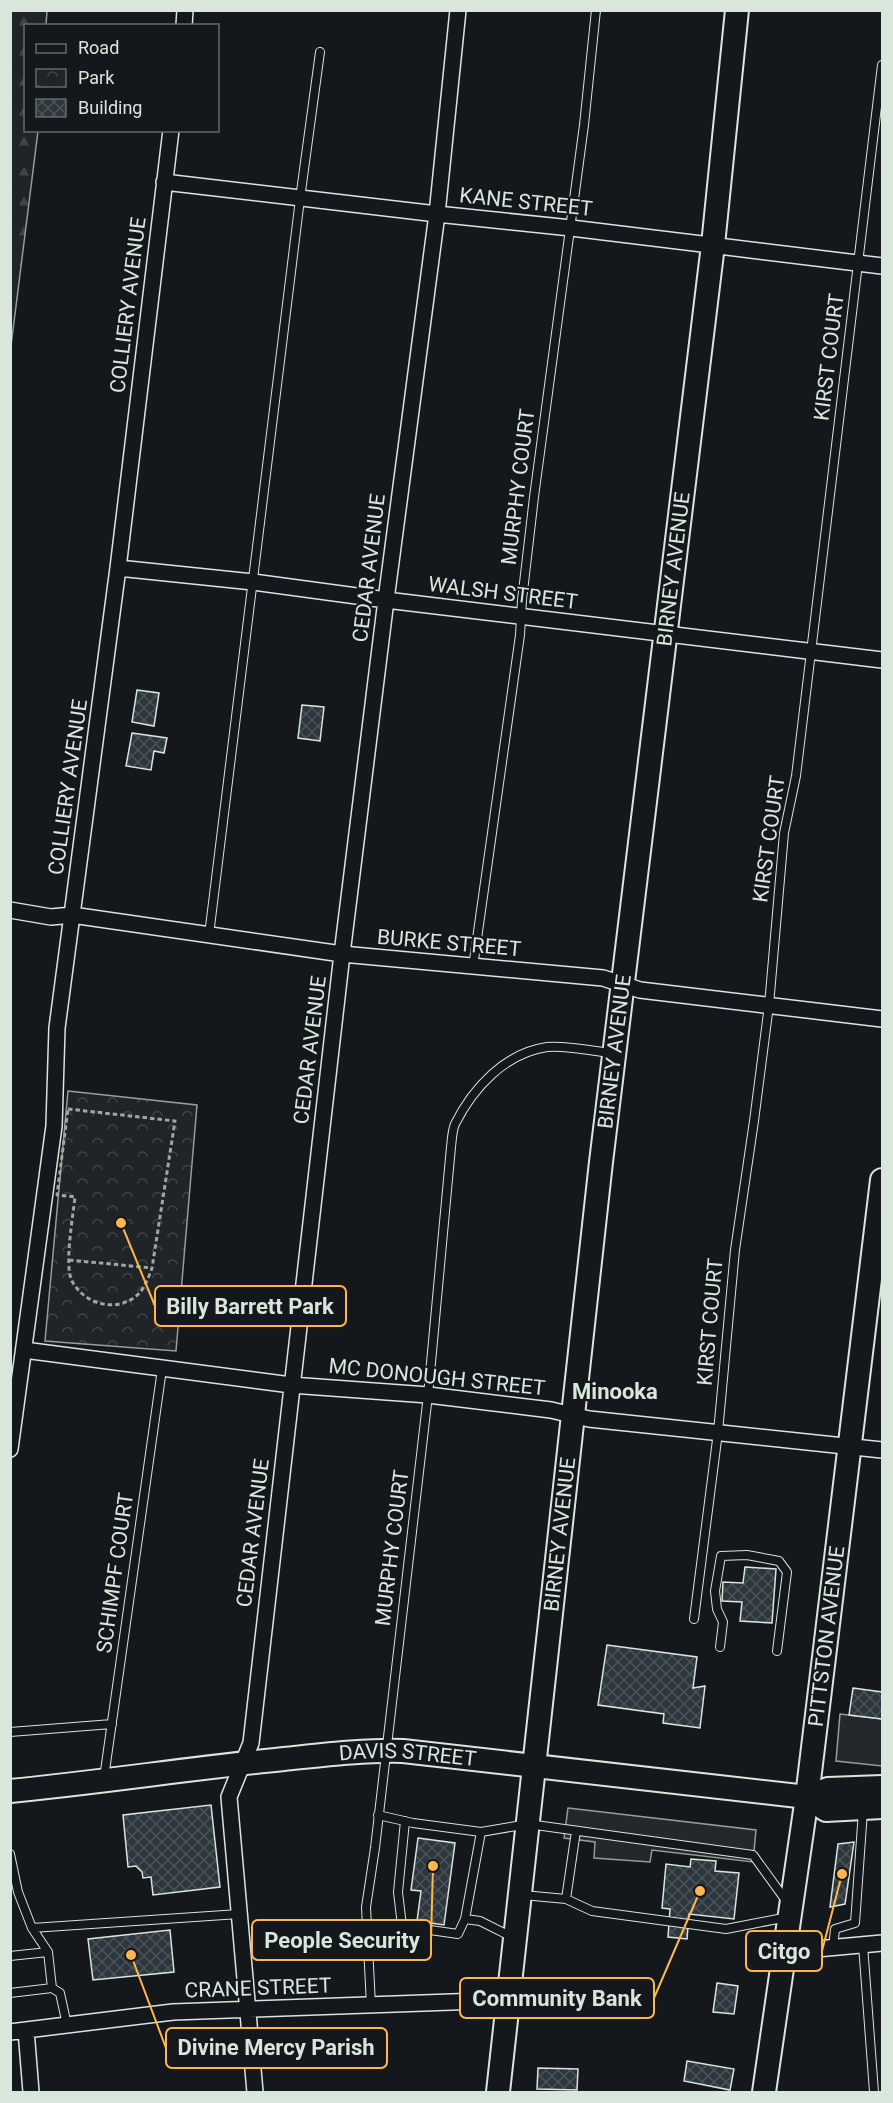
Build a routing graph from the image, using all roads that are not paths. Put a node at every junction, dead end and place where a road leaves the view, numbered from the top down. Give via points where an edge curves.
1 (458, 10) edge
2 (596, 10) edge
3 (736, 10) edge
4 (320, 52) dead end
5 (882, 65) edge
6 (171, 132) edge
7 (164, 182) junction
8 (300, 198) junction
9 (437, 214) junction
10 (571, 228) junction
11 (713, 245) junction
12 (858, 263) junction
13 (882, 266) edge
14 (118, 568) junction
15 (253, 582) junction
16 (386, 600) junction
17 (522, 616) junction
18 (666, 633) junction
19 (811, 651) junction
20 (882, 660) edge
21 (10, 910) edge
22 (72, 915) junction
23 (209, 935) junction
24 (342, 954) junction
25 (473, 967) junction
26 (623, 985) junction
27 (769, 1005) junction
28 (882, 1019) edge
29 (615, 1053) junction
30 (882, 1179) edge
31 (24, 1350) junction
32 (162, 1369) junction
33 (291, 1385) junction
34 (428, 1395) junction
35 (573, 1414) junction
36 (717, 1432) junction
37 (850, 1447) junction
38 (10, 1449) edge
39 (882, 1450) edge
40 (694, 1619) dead end
41 (720, 1647) dead end
42 (777, 1651) dead end
43 (112, 1724) junction
44 (10, 1732) edge
45 (386, 1750) junction
46 (243, 1763) junction
47 (534, 1765) junction
48 (104, 1782) junction
49 (882, 1787) edge
50 (10, 1791) edge
51 (807, 1797) junction
52 (873, 1808) edge
53 (378, 1815) junction
54 (405, 1821) junction
55 (528, 1824) junction
56 (576, 1831) junction
57 (481, 1832) junction
58 (10, 1854) edge
59 (520, 1894) junction
60 (566, 1899) junction
61 (790, 1912) junction
62 (239, 1914) junction
63 (465, 1919) junction
64 (32, 1928) junction
65 (515, 1938) junction
66 (882, 1943) edge
67 (863, 1945) junction
68 (833, 1948) junction
69 (48, 1952) junction
70 (784, 1952) junction
71 (10, 1956) edge
72 (52, 1988) junction
73 (10, 1993) edge
74 (508, 2000) junction
75 (371, 2005) junction
76 (247, 2009) junction
77 (67, 2025) junction
78 (18, 2031) edge
79 (32, 2092) edge
80 (255, 2092) edge
81 (498, 2092) edge
82 (764, 2092) edge
83 (874, 2092) edge

1 - 9 street, CEDAR AVENUE
2 - 10 lane, MURPHY COURT
3 - 11 main road, BIRNEY AVENUE
4 - 8 lane
5 - 12 lane, KIRST COURT
6 - 7 street, COLLIERY AVENUE
7 - 8 street, KANE STREET
7 - 14 street, COLLIERY AVENUE
8 - 9 street, KANE STREET
8 - 15 lane
9 - 10 street, KANE STREET
9 - 16 street, CEDAR AVENUE
10 - 11 street, KANE STREET
10 - 17 lane, MURPHY COURT via 535,486
11 - 12 street, KANE STREET
11 - 18 main road, BIRNEY AVENUE
12 - 13 street, KANE STREET
12 - 19 lane, KIRST COURT
14 - 15 street, WALSH STREET
14 - 22 street, COLLIERY AVENUE
15 - 16 street, WALSH STREET
15 - 23 lane
16 - 17 street, WALSH STREET
16 - 24 street, CEDAR AVENUE
17 - 18 street, WALSH STREET
17 - 25 lane, MURPHY COURT
18 - 19 street, WALSH STREET
18 - 26 main road, BIRNEY AVENUE
19 - 20 street, WALSH STREET
19 - 27 lane, KIRST COURT via 784,833
21 - 22 street, BURKE STREET via 51,917
22 - 23 street, BURKE STREET
22 - 31 street, COLLIERY AVENUE via 57,1028 54,1126
23 - 24 street, BURKE STREET
24 - 25 street, BURKE STREET
24 - 33 street, CEDAR AVENUE
25 - 26 street, BURKE STREET via 603,978
26 - 27 street, BURKE STREET
26 - 29 main road, BIRNEY AVENUE
27 - 28 street, BURKE STREET
27 - 36 lane, KIRST COURT via 735,1250
29 - 34 lane, MURPHY COURT via 548,1047 520,1054 495,1070 454,1126
29 - 35 main road, BIRNEY AVENUE
30 - 37 main road, PITTSTON AVENUE
31 - 32 street, MC DONOUGH STREET
31 - 38 street, COLLIERY AVENUE
32 - 33 street, MC DONOUGH STREET
32 - 43 lane, SCHIMPF COURT
33 - 34 street, MC DONOUGH STREET
33 - 46 street, CEDAR AVENUE via 251,1743
34 - 35 street, MC DONOUGH STREET
34 - 45 lane, MURPHY COURT
35 - 36 street, MC DONOUGH STREET
35 - 47 main road, BIRNEY AVENUE
36 - 37 street, MC DONOUGH STREET
36 - 40 lane, KIRST COURT
37 - 39 street, MC DONOUGH STREET
37 - 51 main road, PITTSTON AVENUE
41 - 42 lane via 723,1622 715,1591 721,1556 747,1555 779,1561 787,1572
43 - 44 lane
43 - 48 lane, SCHIMPF COURT
45 - 46 main road, DAVIS STREET
45 - 47 main road, DAVIS STREET
45 - 53 lane, MURPHY COURT
46 - 48 main road, DAVIS STREET
46 - 62 street, CEDAR AVENUE via 229,1797
47 - 51 main road, DAVIS STREET
47 - 55 main road, BIRNEY AVENUE
48 - 50 main road, DAVIS STREET
49 - 51 main road, DAVIS STREET via 828,1789
49 - 52 lane via 869,1797
51 - 52 main road, DAVIS STREET via 826,1810
51 - 61 main road, PITTSTON AVENUE
52 - 68 lane via 855,1923 835,1929
53 - 54 lane
53 - 75 lane, MURPHY COURT via 366,1907
54 - 57 lane
54 - 63 lane via 398,1892 402,1926 458,1934
55 - 56 lane
55 - 57 lane
55 - 59 main road, BIRNEY AVENUE
56 - 60 lane
56 - 61 lane via 753,1856
57 - 63 lane
58 - 64 lane via 18,1892
59 - 60 lane
59 - 65 main road, BIRNEY AVENUE
60 - 61 lane via 592,1911 726,1929
61 - 70 main road, PITTSTON AVENUE
62 - 64 lane
62 - 76 street, CEDAR AVENUE
63 - 65 lane via 480,1921
64 - 69 lane
65 - 74 main road, BIRNEY AVENUE
66 - 67 street
67 - 68 street
67 - 83 lane
68 - 70 street
69 - 71 lane
69 - 72 lane
70 - 82 main road, PITTSTON AVENUE
72 - 73 lane
72 - 77 lane via 60,1993
74 - 75 street, CRANE STREET
74 - 81 main road, BIRNEY AVENUE
75 - 76 street, CRANE STREET
76 - 77 street, CRANE STREET via 173,2012
76 - 80 street, CEDAR AVENUE
77 - 78 street, CRANE STREET
78 - 79 street

